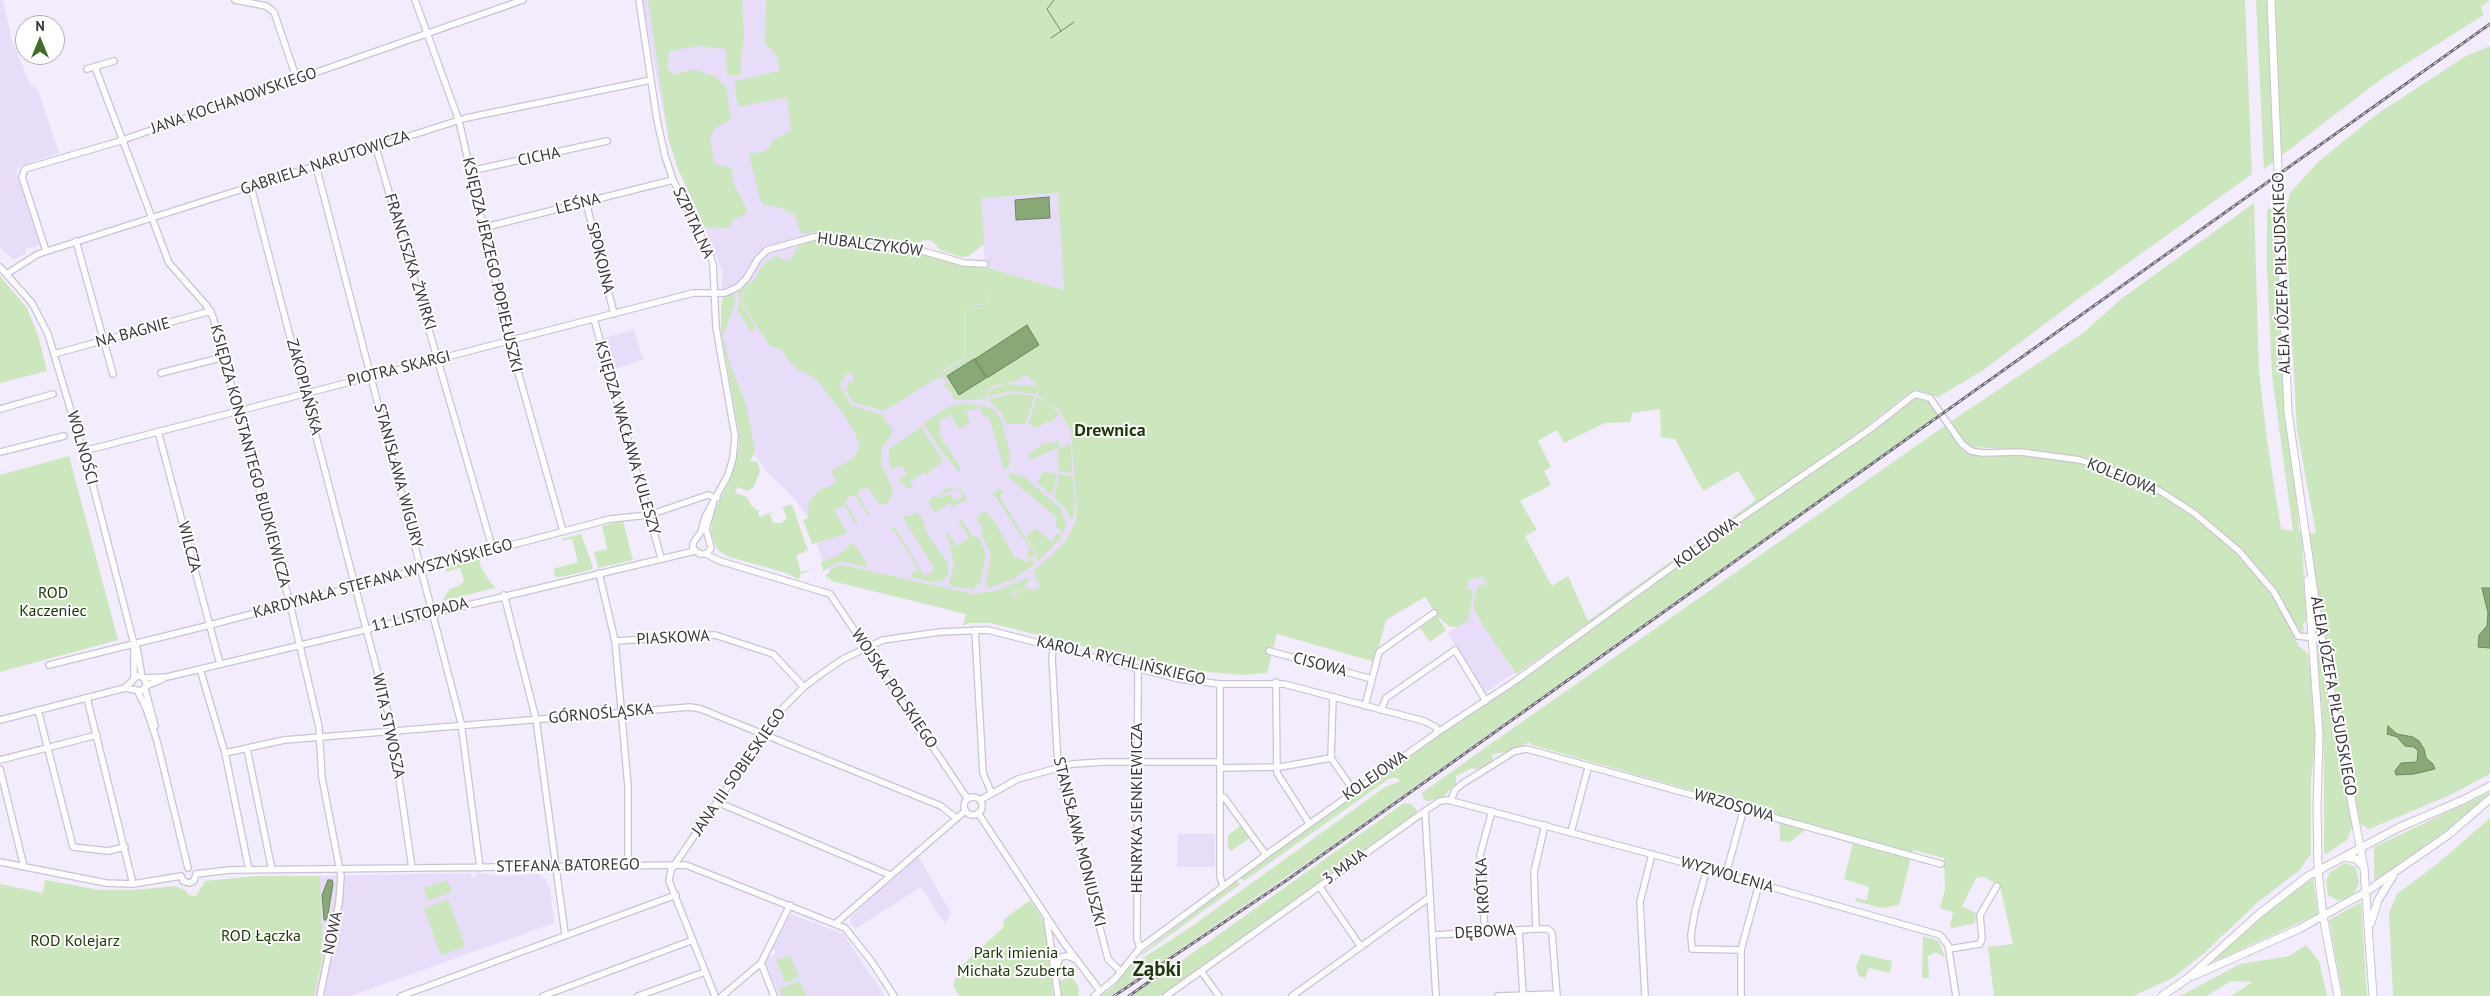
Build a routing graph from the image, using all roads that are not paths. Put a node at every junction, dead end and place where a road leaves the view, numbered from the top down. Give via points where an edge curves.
1 (235, 0) edge
2 (415, 0) edge
3 (523, 0) edge
4 (639, 0) edge
5 (2271, 0) edge
6 (242, 1) edge
7 (428, 33) junction
8 (114, 61) dead end
9 (95, 67) junction
10 (87, 69) dead end
11 (297, 80) junction
12 (651, 80) junction
13 (458, 121) junction
14 (122, 140) junction
15 (607, 141) dead end
16 (376, 148) junction
17 (316, 166) junction
18 (470, 171) junction
19 (673, 180) junction
20 (251, 187) junction
21 (586, 202) junction
22 (152, 218) junction
23 (482, 228) junction
24 (76, 241) junction
25 (46, 251) junction
26 (985, 264) dead end
27 (0, 267) edge
28 (8, 274) junction
29 (714, 293) junction
30 (211, 311) junction
31 (614, 314) junction
32 (594, 319) junction
33 (509, 340) junction
34 (103, 341) junction
35 (54, 354) junction
36 (224, 357) junction
37 (438, 359) junction
38 (161, 373) dead end
39 (113, 374) dead end
40 (372, 376) junction
41 (305, 393) junction
42 (53, 394) dead end
43 (0, 409) edge
44 (238, 411) junction
45 (158, 431) junction
46 (64, 436) dead end
47 (84, 451) junction
48 (0, 452) edge
49 (717, 498) junction
50 (713, 504) junction
51 (649, 515) junction
52 (563, 532) junction
53 (698, 536) junction
54 (708, 537) junction
55 (2306, 544) junction
56 (694, 548) junction
57 (711, 548) junction
58 (493, 550) junction
59 (706, 554) junction
60 (661, 558) junction
61 (728, 563) junction
62 (422, 570) junction
63 (599, 573) junction
64 (356, 587) junction
65 (504, 595) junction
66 (290, 604) junction
67 (433, 613) junction
68 (1434, 613) dead end
69 (210, 625) junction
70 (366, 628) junction
71 (975, 630) junction
72 (2321, 638) junction
73 (2311, 639) junction
74 (615, 641) junction
75 (134, 644) junction
76 (298, 645) junction
77 (1054, 646) junction
78 (866, 647) junction
79 (1268, 651) dead end
80 (220, 664) junction
81 (49, 665) dead end
82 (200, 668) junction
83 (1138, 668) junction
84 (167, 676) junction
85 (143, 677) junction
86 (133, 679) junction
87 (1372, 679) junction
88 (1276, 682) junction
89 (1220, 684) junction
90 (804, 687) junction
91 (125, 688) junction
92 (146, 688) junction
93 (136, 691) junction
94 (1333, 697) junction
95 (87, 698) junction
96 (1486, 701) junction
97 (1365, 706) junction
98 (38, 710) junction
99 (1381, 710) junction
100 (621, 713) junction
101 (536, 719) junction
102 (0, 720) edge
103 (462, 726) junction
104 (393, 732) junction
105 (1438, 732) junction
106 (762, 734) junction
107 (97, 735) junction
108 (320, 738) junction
109 (157, 741) junction
110 (48, 748) junction
111 (247, 749) junction
112 (1526, 749) joint
113 (225, 753) junction
114 (1331, 758) junction
115 (0, 760) edge
116 (1137, 762) junction
117 (1220, 765) junction
118 (1058, 767) junction
119 (1276, 768) junction
120 (1588, 768) junction
121 (0, 769) edge
122 (2490, 786) edge
123 (1354, 791) junction
124 (991, 792) junction
125 (1220, 797) junction
126 (967, 798) junction
127 (2490, 799) edge
128 (980, 800) junction
129 (1451, 800) junction
130 (717, 802) junction
131 (1744, 808) junction
132 (965, 811) junction
133 (1425, 811) junction
134 (1492, 811) junction
135 (978, 814) junction
136 (956, 818) junction
137 (1309, 823) junction
138 (1545, 825) junction
139 (1571, 832) junction
140 (125, 847) junction
141 (2360, 847) junction
142 (1652, 854) junction
143 (1266, 855) junction
144 (2342, 857) junction
145 (0, 862) edge
146 (676, 864) junction
147 (1942, 864) dead end
148 (2406, 864) junction
149 (628, 865) junction
150 (556, 866) junction
151 (24, 867) junction
152 (188, 868) junction
153 (412, 868) junction
154 (480, 868) junction
155 (2364, 868) junction
156 (340, 869) junction
157 (1707, 869) junction
158 (249, 870) junction
159 (272, 870) junction
160 (2318, 870) junction
161 (196, 874) junction
162 (1726, 874) junction
163 (181, 876) junction
164 (890, 876) junction
165 (133, 884) junction
166 (1759, 884) junction
167 (1319, 886) junction
168 (1996, 886) dead end
169 (1223, 887) junction
170 (2366, 892) junction
171 (676, 896) junction
172 (1430, 897) junction
173 (2321, 901) junction
174 (790, 906) junction
175 (2338, 908) junction
176 (1047, 916) junction
177 (2323, 916) junction
178 (835, 924) junction
179 (1536, 929) junction
180 (1519, 930) junction
181 (1485, 932) junction
182 (564, 934) junction
183 (1433, 935) junction
184 (2369, 936) junction
185 (693, 940) junction
186 (1361, 947) junction
187 (1140, 948) junction
188 (1949, 949) junction
189 (1741, 950) junction
190 (1076, 960) junction
191 (761, 963) junction
192 (1201, 970) junction
193 (705, 972) junction
194 (1121, 972) junction
195 (1055, 976) junction
196 (2188, 978) junction
197 (1097, 986) dead end
198 (1523, 995) edge
199 (1557, 995) edge
200 (320, 996) edge
201 (401, 996) edge
202 (543, 996) edge
203 (638, 996) edge
204 (715, 996) edge
205 (722, 996) edge
206 (774, 996) edge
207 (894, 996) edge
208 (1058, 996) edge
209 (1094, 996) edge
210 (1166, 996) edge
211 (1219, 996) edge
212 (1292, 996) edge
213 (1436, 996) edge
214 (1498, 996) edge
215 (1646, 996) edge
216 (1741, 996) edge
217 (1956, 996) edge
218 (2162, 996) edge
219 (2338, 996) edge
220 (2373, 996) edge

1 - 6 street
2 - 7 street, KSIĘDZA JERZEGO POPIEŁUSZKI
3 - 7 street, JANA KOCHANOWSKIEGO
4 - 12 street, SZPITALNA
5 - 55 main road, ALEJA JÓZEFA PIŁSUDSKIEGO via 2287,397
6 - 11 street via 266,6 276,16
7 - 11 street, JANA KOCHANOWSKIEGO
7 - 13 street, KSIĘDZA JERZEGO POPIEŁUSZKI
8 - 9 street
9 - 10 street
9 - 14 street, KSIĘDZA KONSTANTEGO BUDKIEWICZA
11 - 14 street, JANA KOCHANOWSKIEGO
12 - 13 street, GABRIELA NARUTOWICZA
12 - 19 street, SZPITALNA via 659,133
13 - 16 street, GABRIELA NARUTOWICZA
13 - 18 street, KSIĘDZA JERZEGO POPIEŁUSZKI
14 - 22 street, KSIĘDZA KONSTANTEGO BUDKIEWICZA
14 - 25 street, JANA KOCHANOWSKIEGO via 29,167 23,172
15 - 18 street, CICHA
16 - 17 street, GABRIELA NARUTOWICZA
16 - 37 street, FRANCISZKA ŻWIRKI
17 - 20 street, GABRIELA NARUTOWICZA
17 - 40 street, STANISŁAWA WIGURY
18 - 23 street, KSIĘDZA JERZEGO POPIEŁUSZKI
19 - 21 street, LEŚNA
19 - 29 street, SZPITALNA via 708,250 713,264
20 - 22 street, GABRIELA NARUTOWICZA
20 - 41 street, ZAKOPIAŃSKA
21 - 23 street, LEŚNA
21 - 31 street, SPOKOJNA
22 - 24 street, GABRIELA NARUTOWICZA
22 - 30 street, KSIĘDZA KONSTANTEGO BUDKIEWICZA via 171,265
23 - 33 street, KSIĘDZA JERZEGO POPIEŁUSZKI
24 - 25 street, GABRIELA NARUTOWICZA
24 - 34 street
25 - 28 street, GABRIELA NARUTOWICZA
26 - 29 street, HUBALCZYKÓW via 964,263 909,247 875,248 829,236 814,237 767,250 738,287 725,293
27 - 28 street, WOLNOŚCI
28 - 35 street, WOLNOŚCI via 32,303
29 - 31 street, PIOTRA SKARGI via 693,293
29 - 49 street, SZPITALNA via 735,444 731,464
30 - 34 street, NA BAGNIE
30 - 36 street, KSIĘDZA KONSTANTEGO BUDKIEWICZA
31 - 32 street, PIOTRA SKARGI
32 - 33 street, PIOTRA SKARGI
32 - 51 street, KSIĘDZA WACŁAWA KULESZY
33 - 37 street, PIOTRA SKARGI
33 - 52 street, KSIĘDZA JERZEGO POPIEŁUSZKI
34 - 35 street, NA BAGNIE
34 - 39 street
35 - 47 street, WOLNOŚCI
36 - 38 street
36 - 44 street, KSIĘDZA KONSTANTEGO BUDKIEWICZA
37 - 40 street, PIOTRA SKARGI
37 - 58 street, FRANCISZKA ŻWIRKI
40 - 41 street, PIOTRA SKARGI
40 - 62 street, STANISŁAWA WIGURY
41 - 44 street, PIOTRA SKARGI
41 - 64 street, ZAKOPIAŃSKA
42 - 43 street
44 - 45 street, PIOTRA SKARGI
44 - 66 street, KSIĘDZA KONSTANTEGO BUDKIEWICZA
45 - 47 street, PIOTRA SKARGI
45 - 69 street, WILCZA
46 - 48 street
47 - 75 street, WOLNOŚCI
49 - 50 street, SZPITALNA
49 - 51 street, KARDYNAŁA STEFANA WYSZYŃSKIEGO via 708,495
50 - 53 street, SZPITALNA
50 - 54 street via 708,518
51 - 52 street, KARDYNAŁA STEFANA WYSZYŃSKIEGO via 621,516
51 - 60 street, KSIĘDZA WACŁAWA KULESZY
52 - 58 street, KARDYNAŁA STEFANA WYSZYŃSKIEGO
53 - 54 street
53 - 56 street
54 - 57 street
55 - 72 main road, ALEJA JÓZEFA PIŁSUDSKIEGO
55 - 73 main road, ALEJA JÓZEFA PIŁSUDSKIEGO
56 - 59 street via 700,554
56 - 60 street, 11 LISTOPADA
57 - 59 street
57 - 61 street
58 - 62 street, KARDYNAŁA STEFANA WYSZYŃSKIEGO
59 - 61 street
60 - 63 street, 11 LISTOPADA
61 - 78 street, WOJSKA POLSKIEGO via 830,594
62 - 64 street, KARDYNAŁA STEFANA WYSZYŃSKIEGO
62 - 67 street, STANISŁAWA WIGURY
63 - 65 street, 11 LISTOPADA
63 - 74 street
64 - 66 street, KARDYNAŁA STEFANA WYSZYŃSKIEGO
64 - 70 street, WITA STWOSZA
65 - 67 street, 11 LISTOPADA
65 - 101 street
66 - 69 street, KARDYNAŁA STEFANA WYSZYŃSKIEGO
66 - 76 street, KSIĘDZA KONSTANTEGO BUDKIEWICZA
67 - 70 street, 11 LISTOPADA
67 - 103 street, STANISŁAWA WIGURY
68 - 87 street via 1379,652
69 - 75 street, KARDYNAŁA STEFANA WYSZYŃSKIEGO
69 - 80 street, WILCZA
70 - 76 street, 11 LISTOPADA
70 - 104 street, WITA STWOSZA
71 - 77 street, KAROLA RYCHLIŃSKIEGO via 994,631
71 - 78 street, JANA III SOBIESKIEGO via 900,636
71 - 124 street via 982,773
72 - 73 street
72 - 141 main road, ALEJA JÓZEFA PIŁSUDSKIEGO
73 - 96 street, KOLEJOWA via 2298,636 2274,592 2239,551 2194,513 2160,491 2120,472 2080,460 2021,452 1971,451 1962,444 1930,398 1920,394 1910,396 1869,430 1716,535
73 - 160 main road, ALEJA JÓZEFA PIŁSUDSKIEGO via 2319,735
74 - 90 street, PIASKOWA via 715,635 773,654
74 - 100 street
75 - 81 street, KARDYNAŁA STEFANA WYSZYŃSKIEGO
75 - 85 street, WOLNOŚCI
75 - 86 street, WOLNOŚCI
76 - 80 street, 11 LISTOPADA
76 - 108 street, KSIĘDZA KONSTANTEGO BUDKIEWICZA
77 - 83 street, KAROLA RYCHLIŃSKIEGO
77 - 118 street, STANISŁAWA MONIUSZKI
78 - 90 street, JANA III SOBIESKIEGO
78 - 126 street, WOJSKA POLSKIEGO
79 - 87 street, CISOWA
80 - 82 street, 11 LISTOPADA
82 - 84 street, 11 LISTOPADA
82 - 113 street
83 - 89 street, KAROLA RYCHLIŃSKIEGO via 1179,679
83 - 116 street, HENRYKA SIENKIEWICZA
84 - 85 street, 11 LISTOPADA
84 - 92 street, 11 LISTOPADA
85 - 86 street, 11 LISTOPADA
85 - 92 street, WOLNOŚCI
86 - 91 street
86 - 93 street, WOLNOŚCI
87 - 97 street
88 - 89 street, KAROLA RYCHLIŃSKIEGO
88 - 94 street, KAROLA RYCHLIŃSKIEGO
88 - 119 street
89 - 117 street
90 - 106 street, JANA III SOBIESKIEGO via 776,714
91 - 93 street
91 - 95 street
92 - 93 street, 11 LISTOPADA
92 - 109 street
93 - 109 street via 146,708
94 - 97 street, KAROLA RYCHLIŃSKIEGO
94 - 114 street
95 - 98 street
95 - 107 street
96 - 99 street via 1455,650 1386,698
96 - 105 street, KOLEJOWA
97 - 99 street, KAROLA RYCHLIŃSKIEGO
98 - 102 street
98 - 110 street
99 - 105 street, KAROLA RYCHLIŃSKIEGO via 1424,721
100 - 101 street, GÓRNOŚLĄSKA
100 - 106 street, GÓRNOŚLĄSKA via 694,708
100 - 149 street via 628,786
101 - 103 street, GÓRNOŚLĄSKA
101 - 150 street
103 - 104 street, GÓRNOŚLĄSKA
103 - 154 street, STANISŁAWA WIGURY
104 - 108 street, GÓRNOŚLĄSKA
104 - 153 street, WITA STWOSZA
105 - 123 street, KOLEJOWA
106 - 130 street, JANA III SOBIESKIEGO
106 - 136 street, GÓRNOŚLĄSKA via 941,806
107 - 110 street
107 - 140 street
108 - 111 street, GÓRNOŚLĄSKA via 284,740
108 - 156 street, NOWA via 322,778
109 - 152 street
110 - 115 street
110 - 140 street via 73,847 108,851
111 - 113 street, GÓRNOŚLĄSKA
111 - 159 street
112 - 120 street, WRZOSOWA
112 - 129 street, 3 MAJA via 1515,751 1462,784
113 - 158 street
114 - 119 street
114 - 123 street
116 - 117 street
116 - 118 street
116 - 187 street, HENRYKA SIENKIEWICZA via 1137,939
117 - 119 street
117 - 125 street
118 - 124 street via 1018,779
118 - 194 street, STANISŁAWA MONIUSZKI via 1108,958
119 - 137 street via 1281,782
120 - 131 street, WRZOSOWA
120 - 139 street
121 - 151 street
122 - 141 main road
123 - 137 street, KOLEJOWA
124 - 128 street
125 - 143 street via 1224,797
125 - 169 street via 1220,876
126 - 128 street via 973,796
126 - 132 street
127 - 148 main road via 2448,835
128 - 135 street via 982,808
129 - 133 street, 3 MAJA via 1440,801
129 - 134 street, WYZWOLENIA
130 - 146 street, JANA III SOBIESKIEGO
130 - 164 street
131 - 147 street, WRZOSOWA
131 - 162 street
132 - 135 street
132 - 136 street
133 - 167 street, 3 MAJA
133 - 172 street
134 - 138 street, WYZWOLENIA
134 - 181 street, KRÓTKA via 1480,855
135 - 176 street
136 - 164 street
137 - 143 street, KOLEJOWA
138 - 139 street, WYZWOLENIA
138 - 179 street via 1534,872
139 - 142 street, WYZWOLENIA
140 - 165 street
141 - 144 main road
141 - 155 main road, ALEJA JÓZEFA PIŁSUDSKIEGO
142 - 157 street, WYZWOLENIA
142 - 215 street via 1640,902
143 - 169 street, KOLEJOWA
144 - 155 main road via 2356,859
144 - 160 main road
145 - 151 street
146 - 149 street, STEFANA BATOREGO
146 - 171 street via 669,878
146 - 174 street, STEFANA BATOREGO via 690,866
148 - 170 main road
148 - 184 main road via 2381,895 2372,916
149 - 150 street, STEFANA BATOREGO
150 - 154 street, STEFANA BATOREGO
150 - 182 street
151 - 165 street via 88,881
152 - 161 street
152 - 163 street via 182,871
153 - 154 street, STEFANA BATOREGO
153 - 156 street, STEFANA BATOREGO
155 - 170 main road
156 - 159 street, STEFANA BATOREGO
156 - 200 street, NOWA via 339,903
157 - 162 street, WYZWOLENIA
157 - 189 street via 1695,911 1692,949
158 - 159 street, STEFANA BATOREGO
158 - 161 street, STEFANA BATOREGO
160 - 173 main road
160 - 196 main road via 2259,914
161 - 163 street via 189,884
162 - 166 street, WYZWOLENIA
163 - 165 street
164 - 178 street
166 - 188 street, WYZWOLENIA via 1940,935
166 - 189 street
167 - 186 street
167 - 192 street, 3 MAJA
168 - 188 street via 1980,915 1980,944
169 - 187 street, KOLEJOWA
170 - 175 main road
170 - 184 main road
171 - 182 street
171 - 185 street
172 - 183 street
172 - 186 street
173 - 175 main road
173 - 177 main road
174 - 178 street, STEFANA BATOREGO
174 - 191 street
175 - 177 main road
176 - 190 street
176 - 195 street
177 - 196 main road
177 - 219 main road
178 - 207 street, STEFANA BATOREGO via 847,930
179 - 180 street, DĘBOWA
179 - 199 street via 1548,929 1552,933
180 - 181 street, DĘBOWA
180 - 198 street
181 - 183 street, DĘBOWA
182 - 201 street
183 - 213 street
184 - 220 main road
185 - 193 street
185 - 202 street
186 - 212 street
187 - 194 street, KOLEJOWA
188 - 217 street
189 - 216 street
190 - 195 street via 1060,957
190 - 197 street
191 - 205 street
191 - 206 street
192 - 210 street, 3 MAJA
192 - 211 street
193 - 203 street
193 - 204 street
194 - 209 street, KOLEJOWA
195 - 208 street
196 - 218 main road
198 - 199 street
198 - 214 street

